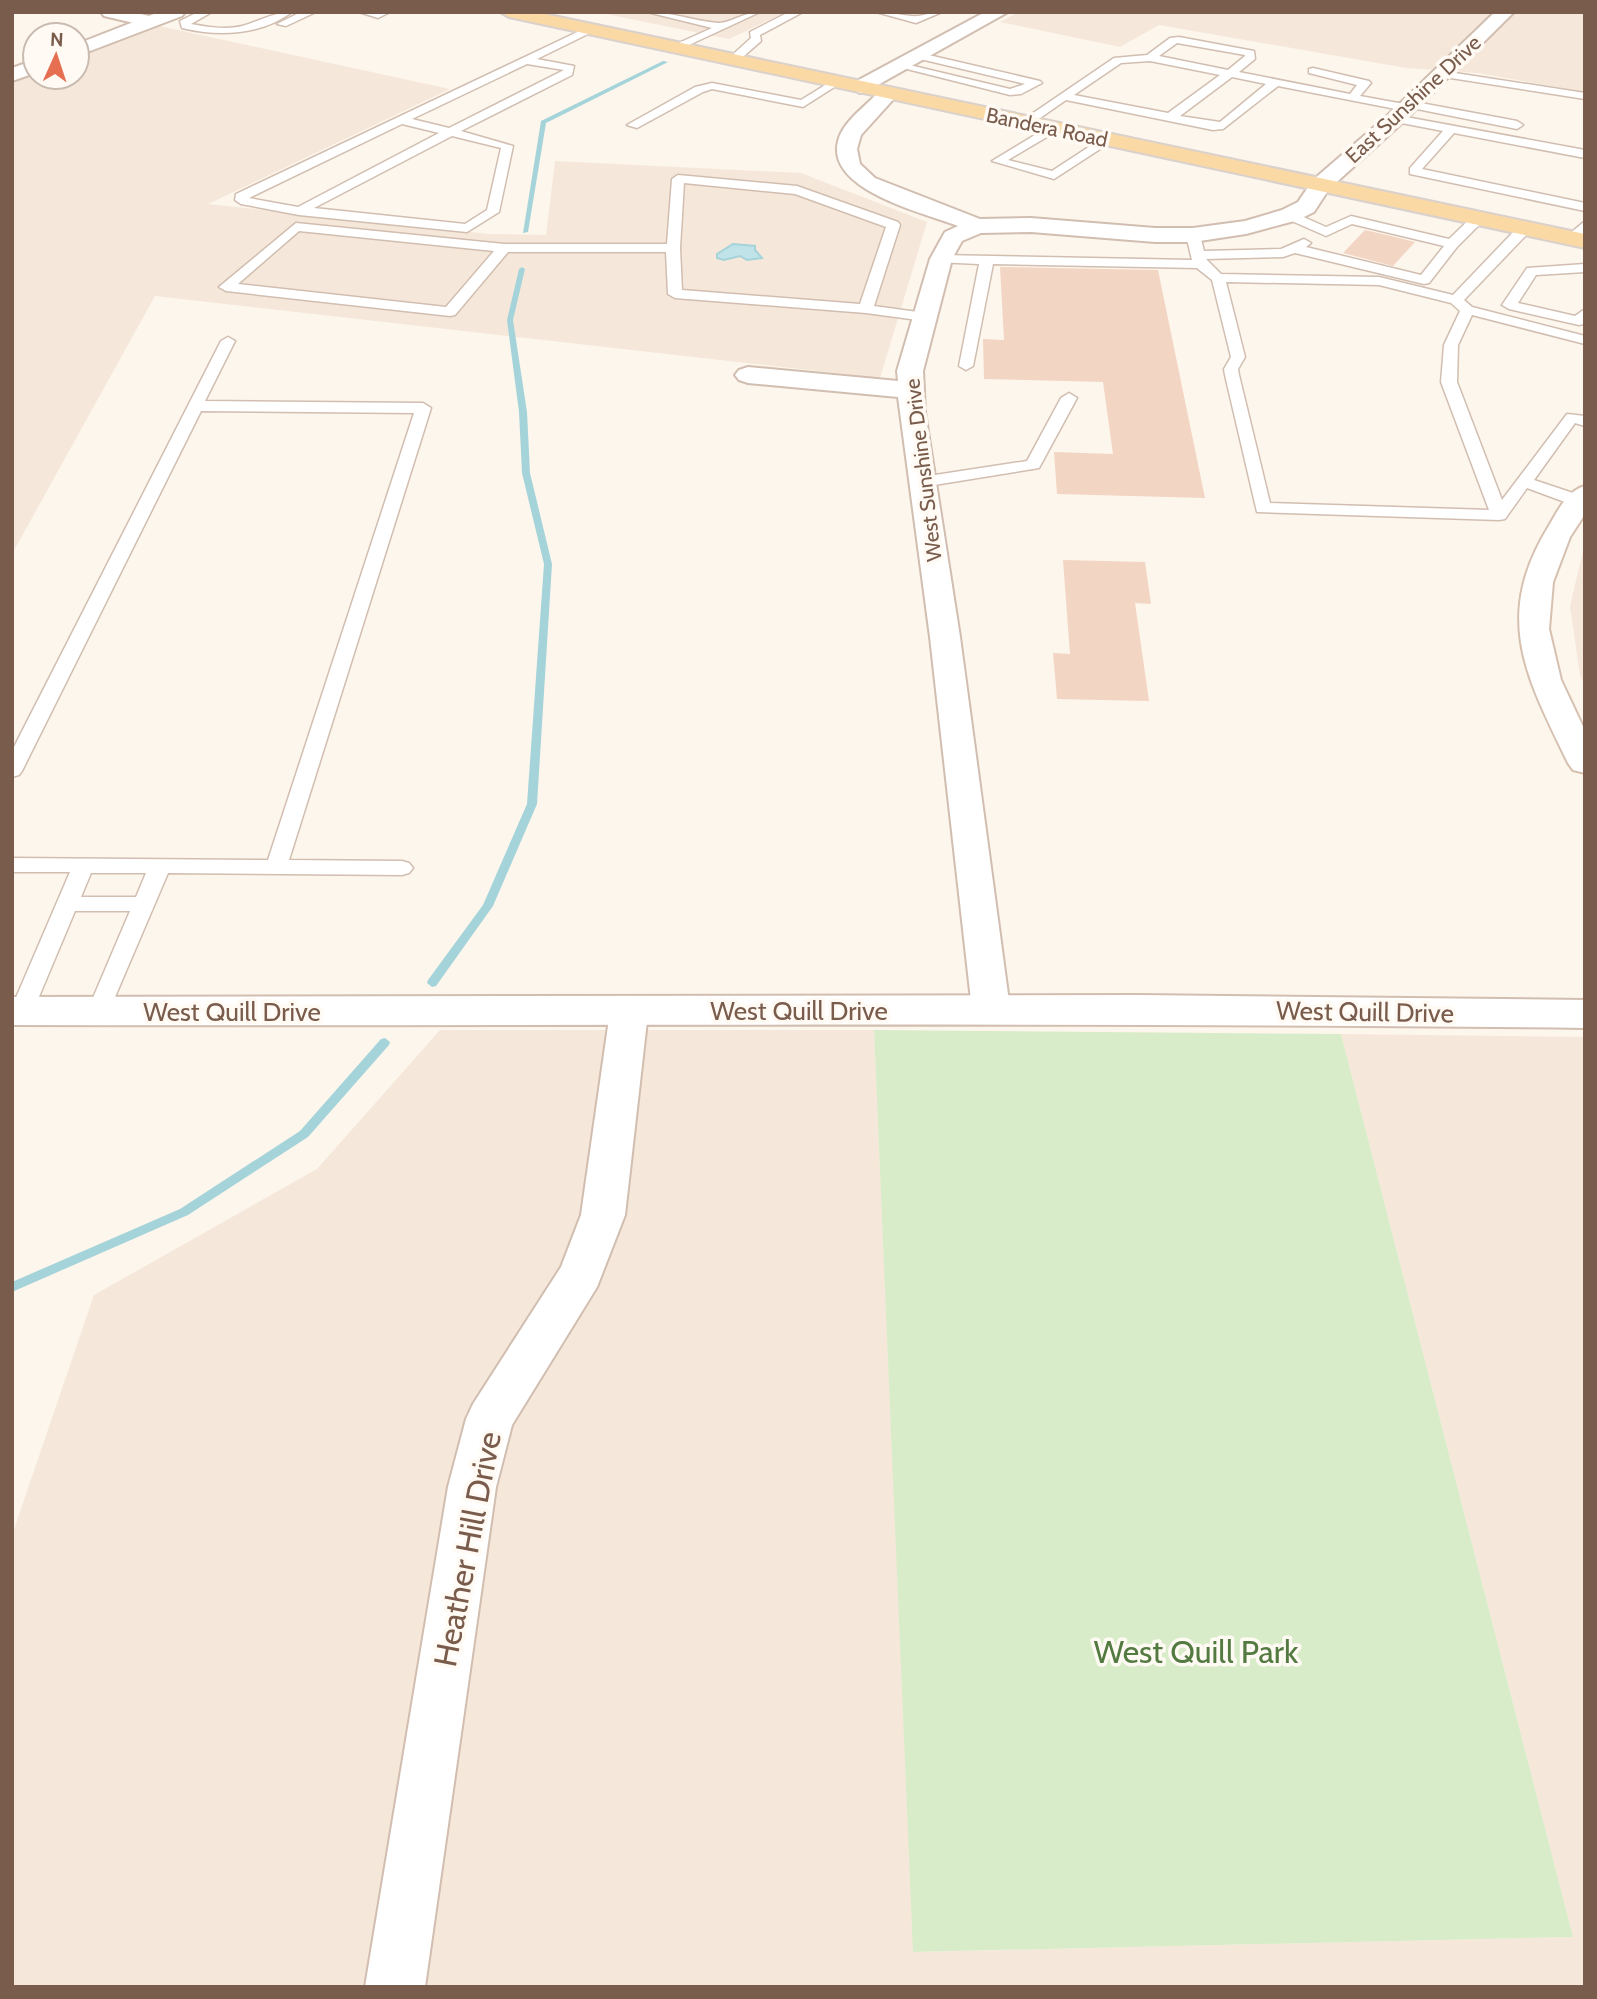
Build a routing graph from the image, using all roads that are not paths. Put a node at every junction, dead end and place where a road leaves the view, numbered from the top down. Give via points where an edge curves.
1 (110, 12) edge
2 (176, 12) edge
3 (207, 12) edge
4 (311, 12) edge
5 (364, 12) edge
6 (385, 12) edge
7 (509, 12) edge
8 (652, 12) edge
9 (755, 12) edge
10 (798, 12) edge
11 (881, 12) edge
12 (937, 12) edge
13 (998, 12) edge
14 (1505, 12) edge
15 (282, 16) edge
16 (151, 22) junction
17 (723, 27) junction
18 (590, 29) junction
19 (91, 45) edge
20 (676, 48) junction
21 (920, 56) junction
22 (1150, 58) junction
23 (526, 60) junction
24 (733, 60) junction
25 (753, 64) junction
26 (901, 66) junction
27 (1313, 71) dead end
28 (1230, 74) junction
29 (1442, 74) junction
30 (835, 82) junction
31 (1276, 82) junction
32 (712, 86) junction
33 (860, 87) junction
34 (889, 93) junction
35 (1063, 96) junction
36 (1585, 96) edge
37 (1353, 97) junction
38 (1404, 110) junction
39 (1169, 118) junction
40 (401, 120) junction
41 (1026, 122) junction
42 (634, 125) dead end
43 (1053, 128) junction
44 (1531, 128) dead end
45 (1450, 131) junction
46 (450, 132) junction
47 (1108, 140) junction
48 (1585, 154) edge
49 (1321, 185) junction
50 (1585, 207) edge
51 (299, 211) junction
52 (1290, 215) junction
53 (1479, 218) junction
54 (977, 226) junction
55 (1525, 228) junction
56 (1326, 232) junction
57 (1581, 235) edge
58 (1452, 244) junction
59 (505, 248) junction
60 (673, 248) junction
61 (1292, 248) junction
62 (1197, 251) junction
63 (941, 259) junction
64 (987, 260) junction
65 (1513, 266) junction
66 (1585, 268) edge
67 (1218, 278) junction
68 (1462, 301) junction
69 (1497, 302) junction
70 (866, 309) junction
71 (1585, 313) edge
72 (925, 317) junction
73 (1585, 340) edge
74 (228, 341) dead end
75 (966, 366) dead end
76 (748, 375) dead end
77 (911, 390) junction
78 (1069, 398) dead end
79 (195, 406) junction
80 (1581, 415) edge
81 (922, 482) junction
82 (1525, 482) junction
83 (1582, 498) edge
84 (1263, 508) joint
85 (1499, 515) junction
86 (1583, 757) edge
87 (12, 771) edge
88 (12, 865) edge
89 (84, 865) junction
90 (160, 866) junction
91 (276, 867) junction
92 (402, 868) dead end
93 (68, 904) junction
94 (145, 904) junction
95 (991, 1009) junction
96 (17, 1011) edge
97 (98, 1012) junction
98 (629, 1012) junction
99 (1585, 1014) edge
100 (396, 1987) edge

1 - 16 street
2 - 16 street
3 - 15 lane via 184,23 226,34
4 - 15 lane
5 - 6 lane
7 - 18 main road, Bandera Road
8 - 17 lane
9 - 17 lane
10 - 24 lane via 754,34 757,39
11 - 12 lane via 916,20
13 - 21 street
14 - 29 street, East Sunshine Drive
16 - 19 street
17 - 20 lane
18 - 20 main road, Bandera Road
18 - 23 lane
20 - 24 main road, Bandera Road
21 - 26 street
21 - 26 lane via 1036,83 1010,92
22 - 28 lane
22 - 28 lane via 1174,40 1250,53
22 - 35 lane via 1118,60
23 - 40 lane
23 - 46 lane via 570,68
24 - 25 main road, Bandera Road
25 - 30 main road, Bandera Road
25 - 32 lane
26 - 33 street
27 - 37 lane via 1361,80 1365,86
28 - 31 lane
28 - 39 lane
29 - 36 lane
29 - 38 street, East Sunshine Drive
30 - 32 lane via 803,104
30 - 33 main road, Bandera Road
31 - 37 lane
31 - 39 lane via 1268,95 1223,125
32 - 42 lane
33 - 34 main road, Bandera Road
34 - 41 main road, Bandera Road
34 - 54 street via 851,133 850,166 858,177 876,187
35 - 39 lane
35 - 41 lane
37 - 38 lane
38 - 44 lane
38 - 45 lane
38 - 49 street, East Sunshine Drive
40 - 46 lane
40 - 51 lane via 241,197
41 - 43 main road, Bandera Road
43 - 47 main road, Bandera Road
43 - 47 lane via 998,162 1054,175
45 - 48 lane
45 - 50 lane via 1414,171
46 - 51 lane
46 - 51 lane via 507,146 493,212 467,228
47 - 49 main road, Bandera Road
49 - 52 street via 1306,207
49 - 53 main road, Bandera Road
52 - 56 lane
52 - 62 street via 1247,227
53 - 55 main road, Bandera Road
53 - 58 lane
54 - 62 street via 1031,225 1154,235
54 - 63 street, West Sunshine Drive via 953,237
55 - 57 main road, Bandera Road
55 - 65 lane
56 - 58 lane via 1350,220
56 - 61 lane
58 - 61 lane via 1424,280
59 - 59 lane via 296,227 226,287 450,312
59 - 60 lane
60 - 70 lane via 676,294
60 - 70 lane via 678,179 797,190 893,225
61 - 62 lane via 1283,253
62 - 64 lane
62 - 67 lane
63 - 64 lane
63 - 72 street, West Sunshine Drive
64 - 75 lane
65 - 66 lane
65 - 68 lane
65 - 69 lane
67 - 68 lane via 1379,282
67 - 84 lane via 1238,358 1232,376
68 - 69 lane
68 - 73 lane
68 - 85 lane via 1451,345 1449,382
69 - 71 lane via 1579,321
70 - 72 lane
72 - 77 street, West Sunshine Drive via 910,371
74 - 79 lane
76 - 77 street
77 - 81 street, West Sunshine Drive
78 - 81 lane via 1033,465
79 - 87 lane
79 - 91 lane via 423,408
80 - 82 lane
81 - 95 street, West Sunshine Drive
82 - 83 lane
82 - 85 lane
83 - 86 street via 1554,541 1537,580 1533,620 1545,679
84 - 85 lane
88 - 89 lane
89 - 90 lane
89 - 93 lane
90 - 91 lane
90 - 94 lane
91 - 92 lane
93 - 94 lane
93 - 96 lane
94 - 97 lane
95 - 98 street, West Quill Drive
95 - 99 street, West Quill Drive
96 - 97 street, West Quill Drive
97 - 98 street, West Quill Drive
98 - 100 street, Heather Hill Drive via 603,1215 581,1274 490,1419 472,1487

